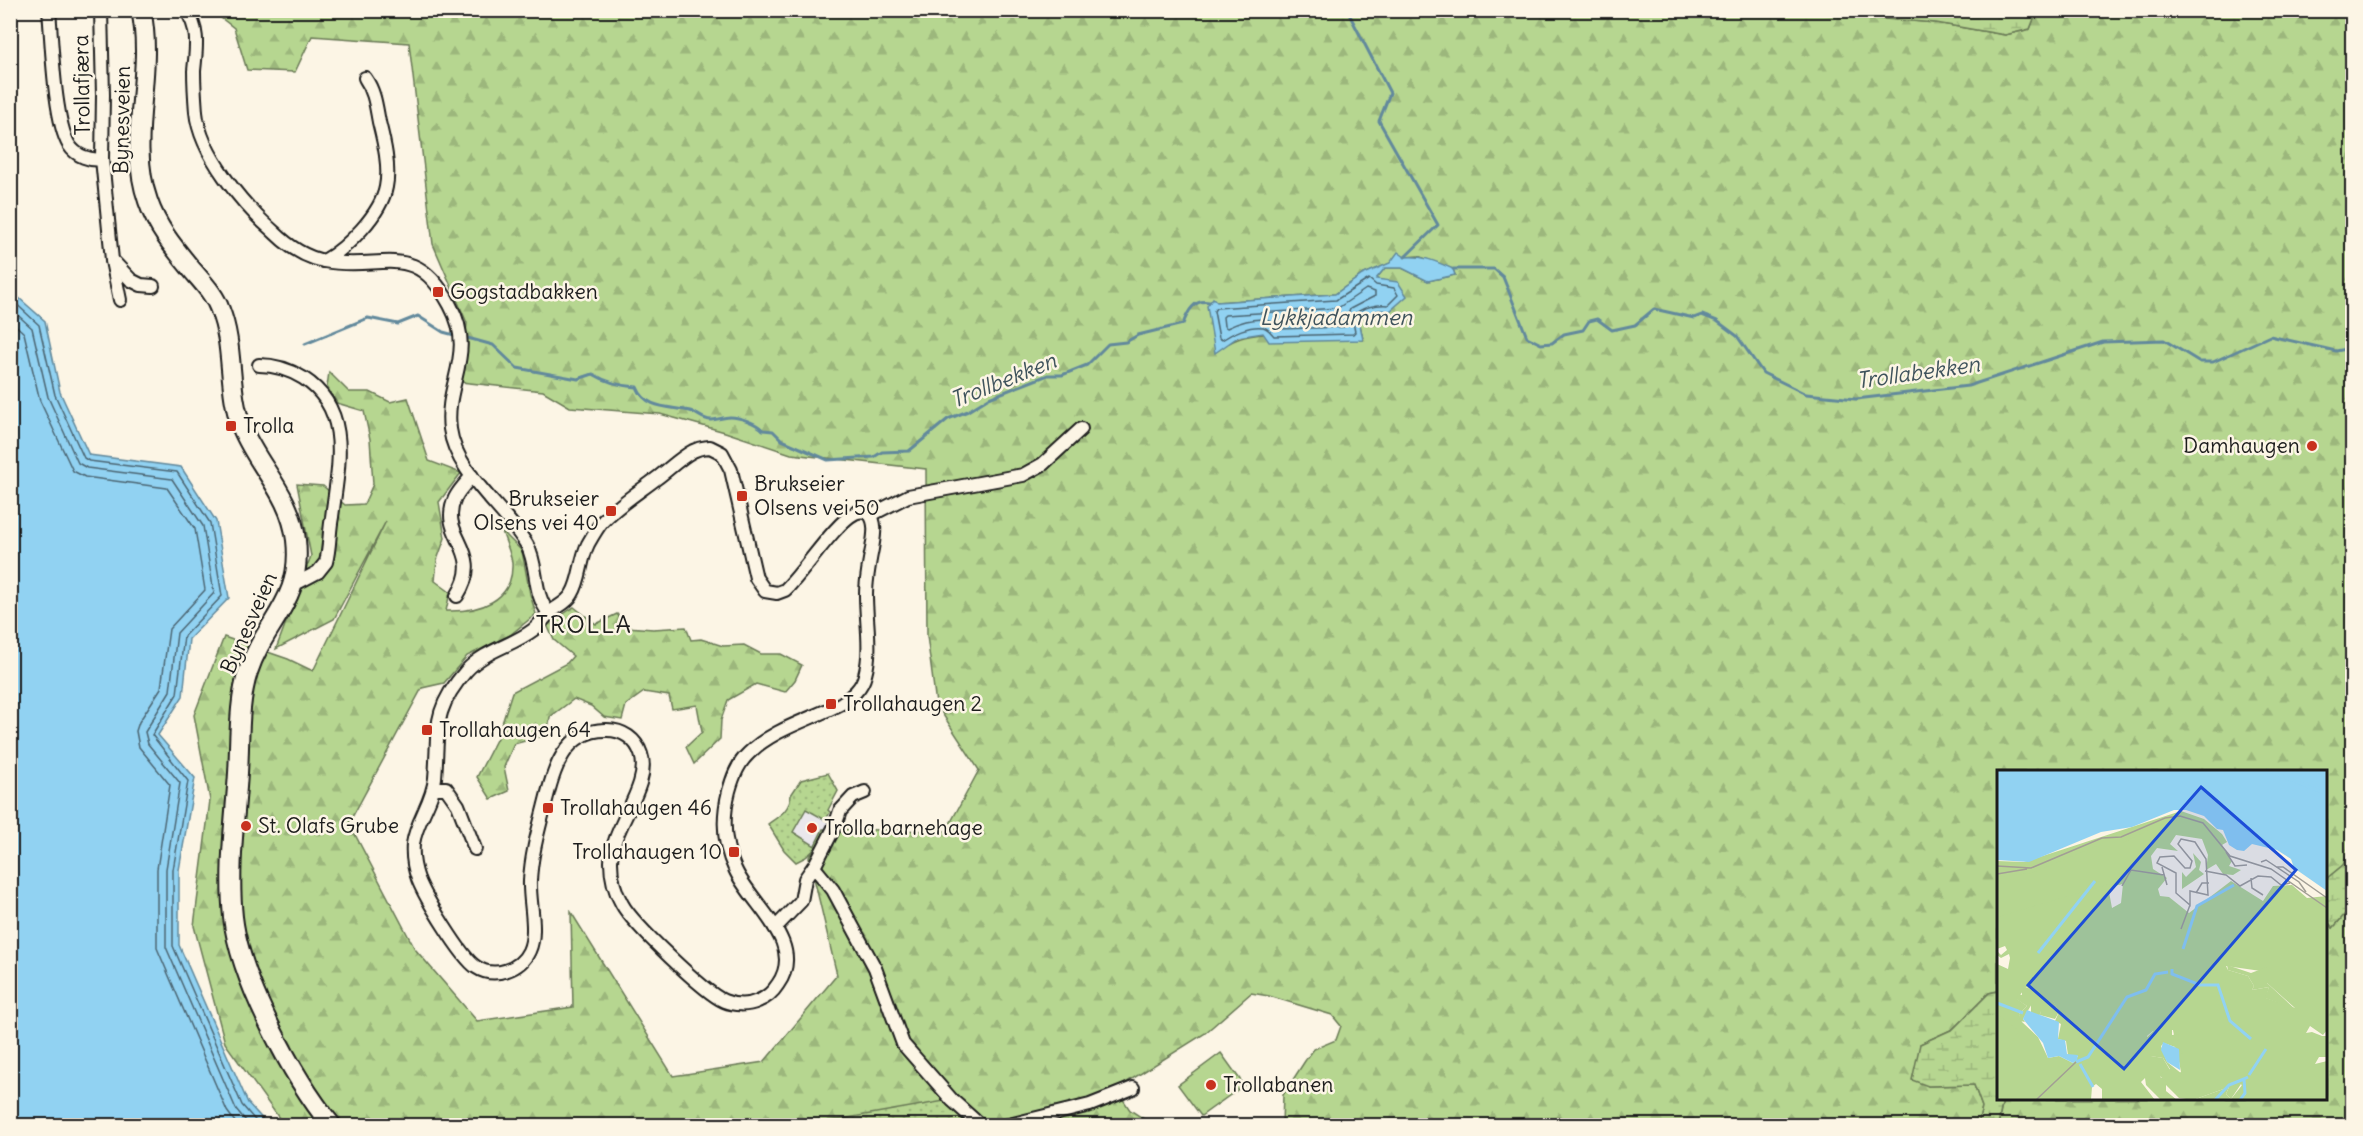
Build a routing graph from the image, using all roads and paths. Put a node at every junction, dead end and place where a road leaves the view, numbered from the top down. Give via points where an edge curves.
1 (49, 10) edge
2 (101, 10) edge
3 (141, 10) edge
4 (186, 10) edge
5 (365, 78) dead end
6 (102, 159) junction
7 (112, 260) junction
8 (324, 261) junction
9 (153, 286) dead end
10 (120, 300) dead end
11 (259, 365) dead end
12 (1081, 429) dead end
13 (472, 476) junction
14 (871, 515) junction
15 (294, 581) junction
16 (457, 596) dead end
17 (549, 613) junction
18 (434, 788) junction
19 (865, 792) dead end
20 (476, 849) dead end
21 (814, 867) junction
22 (775, 928) junction
23 (1133, 1088) dead end
24 (332, 1125) edge
25 (981, 1125) edge
26 (1005, 1125) edge

1 - 6 street, Trollafjæra via 64,134 81,156
2 - 6 street, Trollafjæra
3 - 15 main road, Bynesveien via 146,51 140,152 147,200 167,239 221,310 240,422 279,488 292,519 297,554
4 - 8 street via 197,35 196,114 214,160 266,225 296,250
5 - 8 street via 381,128 387,171 385,191 363,228
6 - 7 street, Trollafjæra
7 - 9 street via 132,280
7 - 10 street, Trollafjæra
8 - 13 street via 399,262 417,266 443,292 457,320 462,350 450,405 450,429 454,448
11 - 15 street via 298,375 318,390 331,404 339,440 326,562 318,572
12 - 14 street via 1043,464 1023,475 908,496
13 - 16 street via 451,510 452,525 468,568
13 - 17 street via 526,545 541,604
14 - 17 street via 863,512 850,516 791,584 781,592 769,592 756,578 726,458 717,449 702,448 669,468 602,522 588,543 571,596
14 - 22 street via 874,531 867,583 865,677 857,691 831,709 765,740 748,753 732,779 724,823 728,851 738,876
15 - 24 main road, Bynesveien via 286,603 257,651 245,684 232,905 241,955 254,992 284,1051
17 - 18 street via 533,630 481,657 458,681 438,723
18 - 20 street via 446,788 455,798
18 - 22 street via 414,840 415,868 422,887 458,946 482,970 510,969 530,950 531,866 551,779 568,747 581,736 596,731 625,734 636,743 643,759 641,779 616,836 611,862 616,893 626,912 712,994 729,1003 745,1005 767,996 782,978 786,956
19 - 21 street via 853,797 840,811
21 - 22 street via 805,879 799,905
21 - 25 street via 833,890 875,968 903,1044 952,1100
23 - 26 street via 1090,1105

